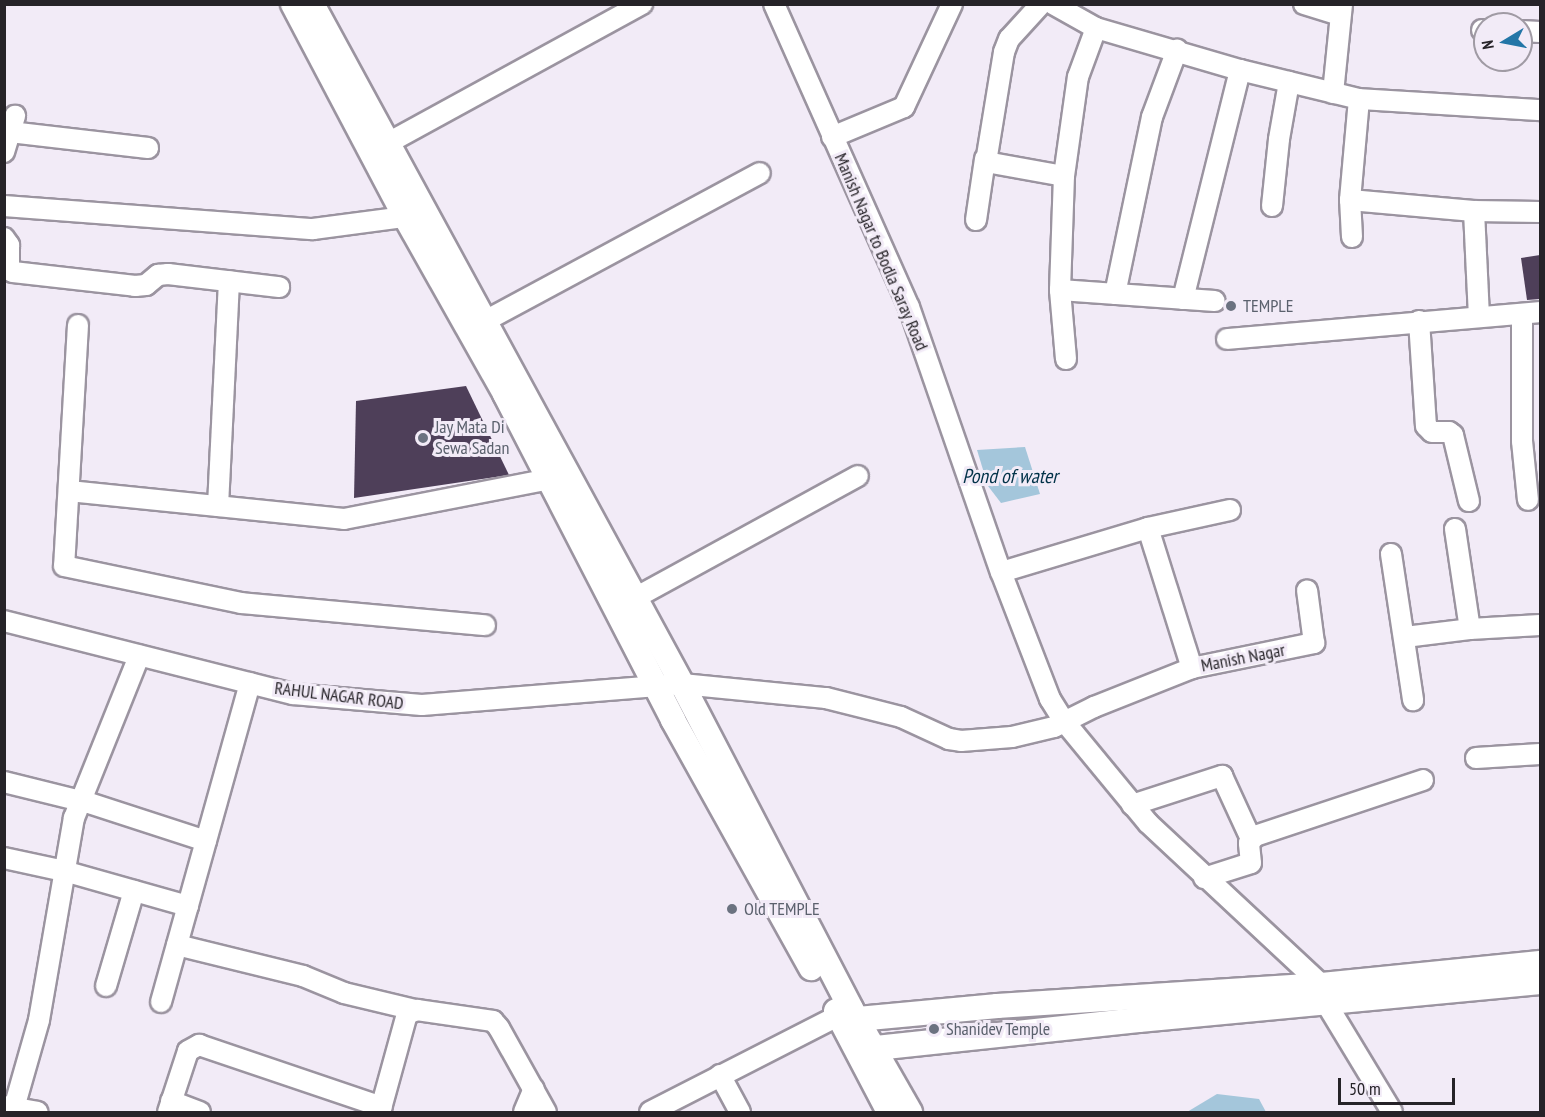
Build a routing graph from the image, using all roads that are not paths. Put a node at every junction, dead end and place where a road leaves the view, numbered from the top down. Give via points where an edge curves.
1 (293, 4) edge
2 (312, 4) edge
3 (642, 4) edge
4 (774, 4) edge
5 (952, 4) edge
6 (1041, 4) edge
7 (1053, 4) edge
8 (1304, 4) edge
9 (1341, 10) edge
10 (1096, 28) junction
11 (1177, 50) junction
12 (1240, 70) junction
13 (1289, 82) junction
14 (1333, 93) junction
15 (1359, 99) junction
16 (1540, 110) edge
17 (832, 137) junction
18 (388, 143) junction
19 (148, 148) dead end
20 (4, 152) edge
21 (986, 159) junction
22 (760, 173) dead end
23 (1064, 176) junction
24 (1350, 200) junction
25 (4, 206) edge
26 (1272, 206) dead end
27 (1474, 211) junction
28 (1540, 212) edge
29 (416, 216) junction
30 (976, 220) dead end
31 (1352, 237) dead end
32 (4, 238) edge
33 (229, 281) junction
34 (279, 287) dead end
35 (1060, 290) junction
36 (1115, 294) junction
37 (1183, 299) junction
38 (1215, 301) dead end
39 (1531, 313) edge
40 (1479, 316) junction
41 (485, 321) junction
42 (1419, 321) junction
43 (78, 325) dead end
44 (1227, 339) dead end
45 (1066, 359) dead end
46 (858, 476) dead end
47 (549, 479) junction
48 (69, 491) junction
49 (1528, 500) dead end
50 (1470, 501) dead end
51 (218, 506) junction
52 (1230, 510) dead end
53 (1148, 528) junction
54 (1455, 530) dead end
55 (1391, 554) dead end
56 (1001, 572) junction
57 (1307, 590) dead end
58 (635, 598) junction
59 (4, 621) edge
60 (1540, 625) edge
61 (485, 626) dead end
62 (1470, 629) junction
63 (1405, 637) junction
64 (140, 656) junction
65 (1192, 668) junction
66 (250, 683) junction
67 (682, 684) junction
68 (657, 687) junction
69 (1413, 700) dead end
70 (1059, 724) junction
71 (1540, 754) edge
72 (1476, 758) dead end
73 (1424, 780) dead end
74 (4, 782) edge
75 (80, 800) junction
76 (1132, 805) junction
77 (1251, 839) junction
78 (206, 841) junction
79 (4, 858) edge
80 (64, 872) junction
81 (1204, 878) junction
82 (134, 891) junction
83 (188, 906) junction
84 (177, 945) junction
85 (1540, 963) edge
86 (1540, 982) edge
87 (106, 986) dead end
88 (1324, 994) junction
89 (161, 1002) dead end
90 (414, 1010) junction
91 (849, 1015) junction
92 (876, 1048) junction
93 (720, 1075) junction
94 (534, 1089) junction
95 (9, 1107) edge
96 (170, 1107) edge
97 (381, 1110) edge
98 (37, 1113) edge
99 (200, 1113) edge
100 (524, 1113) edge
101 (546, 1113) edge
102 (650, 1113) edge
103 (740, 1113) edge
104 (889, 1113) edge
105 (910, 1113) edge
106 (1392, 1113) edge

1 - 29 main road
2 - 18 main road
3 - 18 street
4 - 17 street, Manish Nagar to Bodla Saray Road
5 - 17 street via 904,107
6 - 21 street via 1009,39 1004,52
7 - 10 street
8 - 9 street
9 - 14 street
10 - 11 street
10 - 23 street via 1080,70
11 - 12 street
11 - 36 street via 1152,117
12 - 13 street
12 - 37 street
13 - 14 street
13 - 26 street
14 - 15 street
15 - 16 street
15 - 24 street
17 - 56 street, Manish Nagar to Bodla Saray Road via 909,307
18 - 29 main road
19 - 20 street via 12,124
21 - 23 street via 988,164
21 - 30 street
22 - 41 street
23 - 35 street
24 - 27 street
24 - 31 street
25 - 29 street via 313,229
27 - 28 street
27 - 40 street
29 - 41 main road
29 - 47 main road
32 - 33 street via 9,245 9,270 13,272 135,286 146,285 162,274
33 - 34 street
33 - 51 street
35 - 36 street
35 - 45 street
36 - 37 street
37 - 38 street
39 - 40 street
39 - 49 street via 1522,441
40 - 42 street
41 - 58 main road
42 - 44 street
42 - 50 street via 1425,426 1432,432 1453,435
43 - 48 street
46 - 58 street
47 - 51 street via 357,519
47 - 68 main road
48 - 51 street
48 - 61 street via 64,566 241,603
52 - 53 street
53 - 56 street
53 - 65 street, Manish Nagar
54 - 62 street
55 - 63 street
56 - 70 street, Manish Nagar to Bodla Saray Road
57 - 65 street, Manish Nagar via 1314,643
58 - 67 main road
59 - 64 street, RAHUL NAGAR ROAD
60 - 62 street
62 - 63 street
63 - 69 street
64 - 66 street, RAHUL NAGAR ROAD
64 - 75 street
65 - 70 street, RAHUL NAGAR ROAD
66 - 68 street, RAHUL NAGAR ROAD via 293,694 422,705
66 - 78 street
67 - 68 street, RAHUL NAGAR ROAD
67 - 70 street, RAHUL NAGAR ROAD via 825,698 901,717 949,740 1023,734
67 - 91 main road
68 - 91 main road
70 - 76 street, Manish Nagar to Bodla Saray Road
71 - 72 street
73 - 77 street
74 - 75 street
75 - 78 street
75 - 80 street
76 - 77 street via 1222,776
76 - 81 street, Manish Nagar to Bodla Saray Road
77 - 81 street via 1251,863
78 - 83 street
79 - 80 street
80 - 82 street
80 - 95 street via 39,1020
81 - 88 street, Manish Nagar to Bodla Saray Road
82 - 83 street
82 - 87 street
83 - 84 street
84 - 89 street
84 - 90 street via 303,976 344,993
85 - 88 main road
86 - 88 main road
88 - 91 main road
88 - 92 main road
88 - 106 street, Manish Nagar to Bodla Saray Road
90 - 94 street via 493,1021
90 - 97 street via 407,1014
91 - 92 main road
91 - 93 street
91 - 104 main road
92 - 105 main road
93 - 102 street
93 - 103 street
94 - 100 street
94 - 101 street
95 - 98 street
96 - 97 street via 188,1051 199,1045
96 - 99 street

